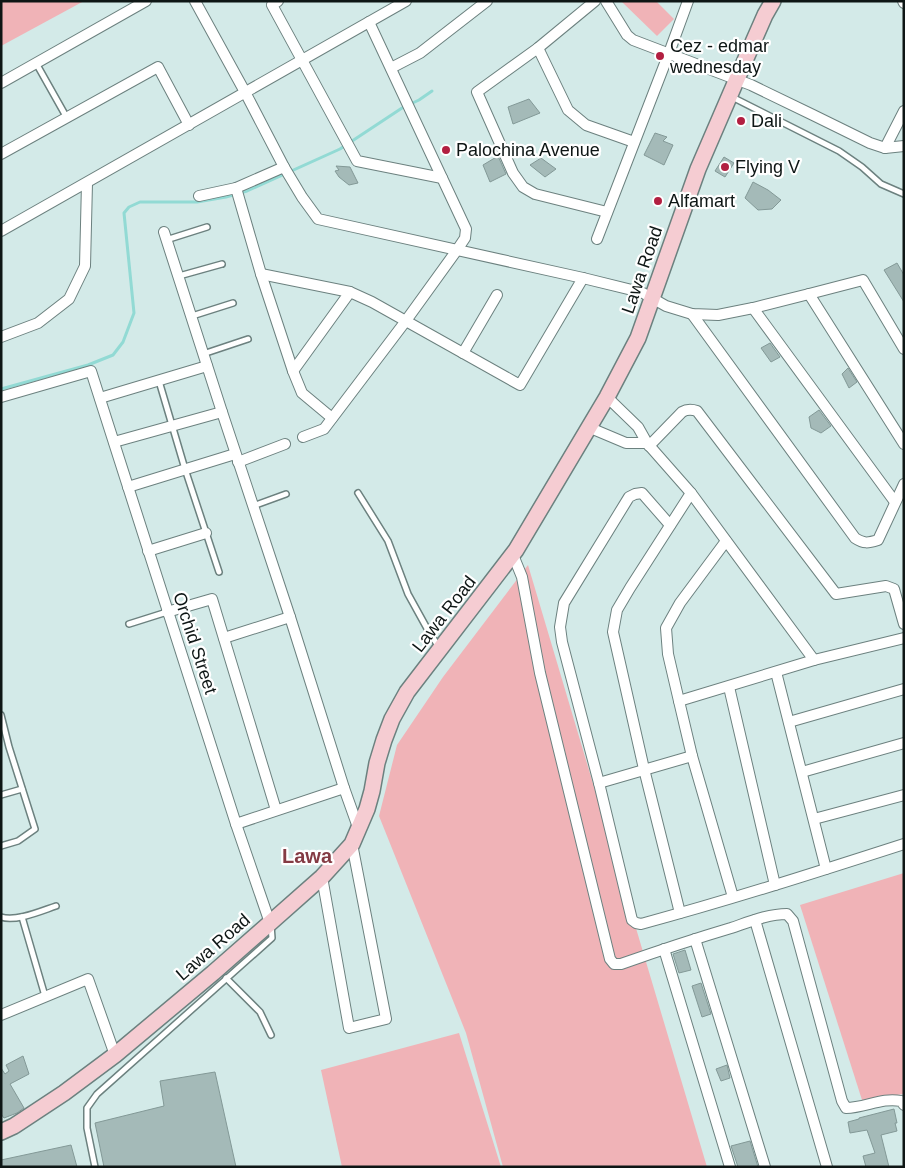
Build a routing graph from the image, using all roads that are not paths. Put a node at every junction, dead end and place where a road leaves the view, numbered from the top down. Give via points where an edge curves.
1 (146, 1) edge
2 (195, 1) edge
3 (278, 1) edge
4 (406, 1) edge
5 (487, 1) edge
6 (596, 1) edge
7 (606, 1) edge
8 (688, 1) edge
9 (773, 1) edge
10 (369, 22) junction
11 (538, 48) junction
12 (669, 53) junction
13 (302, 60) junction
14 (36, 63) junction
15 (391, 68) junction
16 (736, 80) junction
17 (1, 83) edge
18 (246, 92) junction
19 (730, 95) junction
20 (904, 111) edge
21 (67, 118) junction
22 (189, 126) junction
23 (634, 142) junction
24 (904, 146) edge
25 (886, 148) junction
26 (1, 154) edge
27 (284, 167) junction
28 (442, 178) junction
29 (87, 183) junction
30 (236, 188) junction
31 (904, 194) edge
32 (199, 196) dead end
33 (607, 212) junction
34 (207, 227) dead end
35 (1, 232) edge
36 (165, 236) joint
37 (597, 239) dead end
38 (457, 250) junction
39 (222, 264) dead end
40 (261, 274) junction
41 (179, 276) junction
42 (583, 278) junction
43 (350, 292) junction
44 (496, 294) dead end
45 (810, 294) junction
46 (652, 298) junction
47 (233, 303) dead end
48 (753, 308) junction
49 (692, 314) junction
50 (192, 316) junction
51 (405, 322) junction
52 (1, 337) edge
53 (248, 339) dead end
54 (904, 349) edge
55 (463, 353) junction
56 (203, 354) junction
57 (207, 366) junction
58 (293, 371) junction
59 (159, 381) junction
60 (1, 397) edge
61 (607, 397) junction
62 (100, 398) junction
63 (222, 412) junction
64 (332, 418) junction
65 (173, 426) junction
66 (588, 427) junction
67 (303, 437) dead end
68 (114, 442) junction
69 (285, 444) dead end
70 (648, 444) junction
71 (904, 444) edge
72 (237, 458) junction
73 (185, 469) junction
74 (904, 484) edge
75 (128, 487) junction
76 (358, 493) dead end
77 (691, 493) junction
78 (286, 494) dead end
79 (895, 502) junction
80 (253, 506) junction
81 (670, 525) junction
82 (206, 533) junction
83 (726, 541) junction
84 (148, 551) junction
85 (513, 555) junction
86 (219, 572) dead end
87 (167, 612) junction
88 (290, 617) junction
89 (129, 624) dead end
90 (904, 624) edge
91 (224, 638) junction
92 (904, 638) edge
93 (441, 648) junction
94 (814, 660) junction
95 (776, 672) junction
96 (729, 687) junction
97 (904, 689) edge
98 (679, 701) junction
99 (1, 715) edge
100 (789, 722) junction
101 (904, 743) edge
102 (9, 747) junction
103 (1, 750) edge
104 (692, 756) junction
105 (644, 769) junction
106 (802, 772) junction
107 (599, 783) junction
108 (344, 788) junction
109 (22, 789) junction
110 (904, 795) edge
111 (1, 796) edge
112 (276, 810) junction
113 (814, 820) junction
114 (236, 824) junction
115 (359, 830) junction
116 (352, 844) junction
117 (904, 844) edge
118 (1, 846) edge
119 (826, 869) junction
120 (322, 877) junction
121 (775, 885) junction
122 (733, 897) junction
123 (56, 906) dead end
124 (680, 913) junction
125 (1, 917) edge
126 (22, 917) junction
127 (755, 920) junction
128 (270, 923) junction
129 (695, 939) junction
130 (664, 949) junction
131 (226, 978) junction
132 (45, 996) junction
133 (1, 1015) edge
134 (271, 1035) dead end
135 (116, 1055) junction
136 (904, 1105) edge
137 (1, 1132) edge
138 (95, 1167) edge
139 (730, 1167) edge
140 (765, 1167) edge
141 (827, 1167) edge

1 - 14 street
2 - 18 street
3 - 13 street via 272,5
4 - 10 street
5 - 15 street via 420,53
6 - 11 street
7 - 12 street via 633,40
8 - 12 street
9 - 16 main road, Lawa Road
10 - 13 street
10 - 15 street
11 - 23 street via 568,110 586,125
11 - 33 street via 477,92 513,173 523,187 535,194
12 - 16 street
12 - 23 street
13 - 18 street
13 - 28 street via 357,161
14 - 17 street
14 - 21 lane
15 - 28 street
16 - 19 main road, Lawa Road
16 - 25 street
18 - 22 street
18 - 27 street
19 - 31 lane via 839,151 882,184
19 - 46 main road, Lawa Road via 698,169
20 - 25 street
21 - 22 street via 158,67
21 - 26 street
22 - 29 street
23 - 33 street
24 - 25 street
27 - 30 street
27 - 38 street via 318,219
28 - 38 street via 466,229
29 - 35 street
29 - 52 street via 84,266 70,299 38,323
30 - 32 street
30 - 40 street
33 - 37 street
34 - 36 lane
36 - 41 street
38 - 42 street
38 - 51 street
39 - 41 lane
40 - 43 street
40 - 58 street
41 - 50 street
42 - 46 street
42 - 55 street via 520,386
43 - 51 street
43 - 58 street
44 - 55 street
45 - 48 street
45 - 54 street via 863,280
45 - 71 street
46 - 49 street
46 - 61 main road, Lawa Road via 638,338
47 - 50 lane
48 - 49 street via 718,315
48 - 79 street
49 - 79 street via 855,538 862,543 878,540
50 - 56 street
51 - 55 street
51 - 64 street
53 - 56 lane
56 - 57 street
57 - 59 street
57 - 63 street
58 - 64 street via 302,393
59 - 62 street
59 - 65 lane
60 - 62 street, Orchid Street via 91,371
61 - 66 main road, Lawa Road
61 - 70 street via 638,427
62 - 68 street, Orchid Street
63 - 65 street
63 - 72 street
64 - 67 street via 324,429
65 - 68 street
65 - 73 lane
66 - 70 street via 626,443
66 - 85 main road, Lawa Road
68 - 75 street, Orchid Street
69 - 72 street
70 - 77 street
70 - 90 street via 682,412 697,411 836,594 890,587 894,589
72 - 73 street
72 - 80 street
73 - 75 street
73 - 82 lane
74 - 79 street
75 - 84 street, Orchid Street
76 - 93 lane via 388,541 408,594
77 - 81 street
77 - 83 street
78 - 80 lane
80 - 88 street
81 - 105 street via 617,610 613,632
81 - 107 street via 642,493 630,497 564,603 560,627 562,642
82 - 84 street
82 - 86 lane
83 - 94 street
83 - 98 street via 680,603 666,628 668,654
84 - 87 street, Orchid Street
85 - 93 main road, Lawa Road
85 - 130 street via 522,577 540,673 610,960 621,964
87 - 89 lane
87 - 91 street via 212,599
87 - 114 street, Orchid Street
88 - 91 street
88 - 108 street
91 - 112 street
92 - 94 street
93 - 115 main road, Lawa Road via 407,692 392,719
94 - 95 street
95 - 96 street
95 - 100 street
96 - 98 street
96 - 121 street
97 - 100 street
98 - 104 street
99 - 102 lane
100 - 106 street
101 - 106 street
102 - 103 lane
102 - 109 lane
104 - 105 street
104 - 122 street
105 - 107 street
105 - 124 street
106 - 113 street
107 - 124 street via 632,920 641,924
108 - 112 street
108 - 115 street
109 - 111 lane
109 - 118 lane via 35,830 18,841
110 - 113 street
112 - 114 street
113 - 119 street
114 - 128 street, Orchid Street
115 - 116 main road, Lawa Road
116 - 120 main road, Lawa Road
116 - 120 street via 386,1020 350,1028
117 - 119 street
119 - 121 street
120 - 128 main road, Lawa Road
121 - 122 street
122 - 124 street
123 - 126 lane
125 - 126 lane
126 - 132 lane
127 - 129 street
127 - 136 street via 787,914 794,921 846,1108 891,1099
127 - 141 street
128 - 131 lane via 272,938
128 - 135 main road, Lawa Road
129 - 130 street
129 - 140 street
130 - 139 street
131 - 134 lane via 260,1012
131 - 138 lane via 97,1094 87,1108 87,1128
132 - 133 street
132 - 135 street via 88,979
135 - 137 main road, Lawa Road via 64,1094

